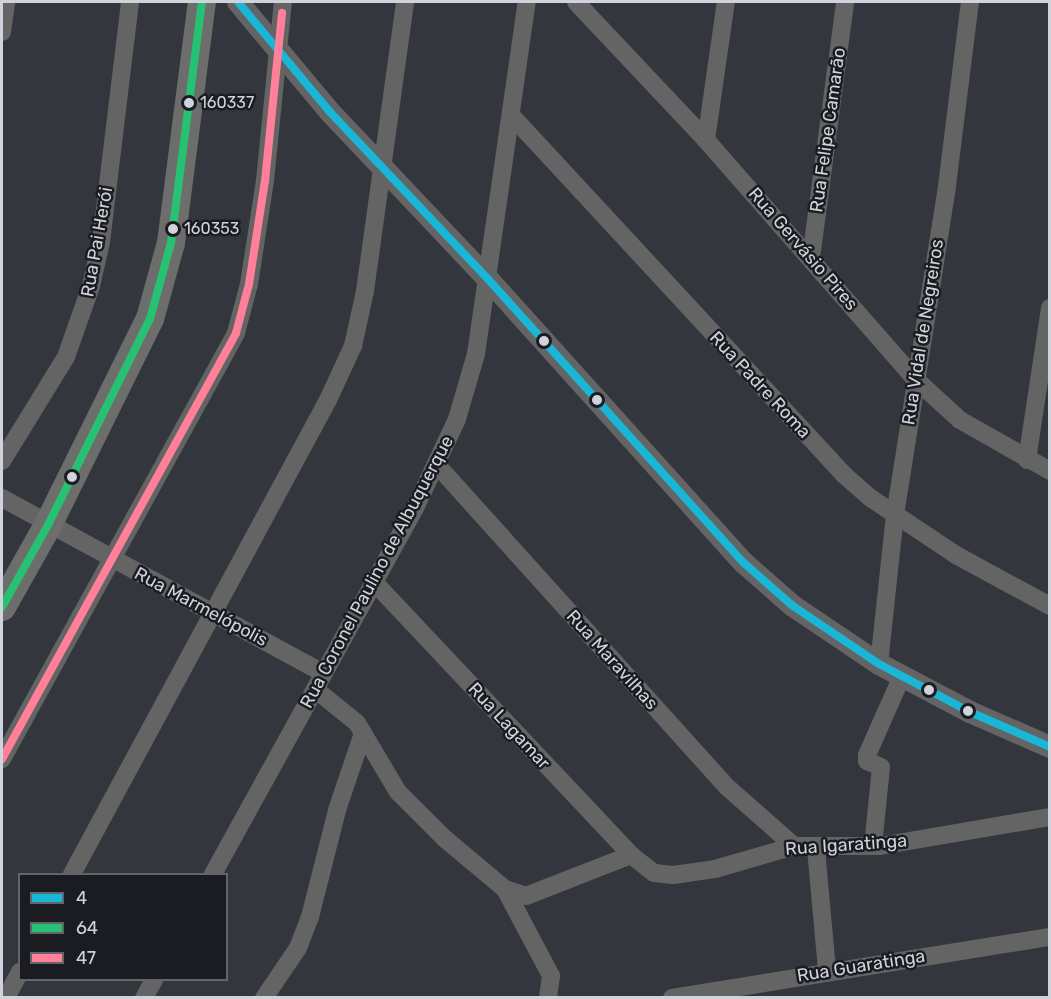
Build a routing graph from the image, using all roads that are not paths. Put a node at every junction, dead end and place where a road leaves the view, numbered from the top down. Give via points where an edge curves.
1 (6, 2) edge
2 (130, 2) edge
3 (201, 2) edge
4 (238, 2) edge
5 (284, 2) edge
6 (405, 2) edge
7 (527, 2) edge
8 (576, 2) edge
9 (726, 2) edge
10 (845, 2) edge
11 (970, 2) edge
12 (2, 32) edge
13 (277, 49) junction
14 (511, 115) junction
15 (706, 140) junction
16 (380, 163) junction
17 (811, 258) junction
18 (488, 279) junction
19 (1050, 308) edge
20 (914, 378) junction
21 (1027, 460) junction
22 (2, 461) edge
23 (437, 465) junction
24 (1050, 471) edge
25 (2, 498) edge
26 (895, 515) junction
27 (48, 525) junction
28 (110, 558) junction
29 (373, 581) junction
30 (1050, 606) edge
31 (2, 607) edge
32 (213, 612) junction
33 (879, 664) junction
34 (902, 676) junction
35 (319, 681) junction
36 (363, 733) junction
37 (1050, 747) edge
38 (2, 759) edge
39 (1050, 818) edge
40 (794, 846) junction
41 (873, 846) junction
42 (816, 849) junction
43 (631, 855) junction
44 (646, 868) joint
45 (73, 873) edge
46 (214, 873) edge
47 (505, 889) junction
48 (1050, 937) edge
49 (827, 971) junction
50 (18, 976) edge
51 (153, 981) edge
52 (6, 998) edge
53 (144, 998) edge
54 (264, 998) edge
55 (548, 998) edge
56 (672, 998) edge

1 - 12 street
2 - 22 street, Rua Pai Herói via 101,242 91,286 66,357
3 - 27 main road via 171,243 161,283 134,354
4 - 13 street
5 - 13 street
6 - 16 street
7 - 14 street, Rua Coronel Paulino de Albuquerque
8 - 15 street, Rua Gervásio Pires
9 - 15 street
10 - 17 street, Rua Felipe Camarão
11 - 20 street, Rua Vidal de Negreiros via 947,186
13 - 16 street
13 - 28 street via 265,181 249,284 236,333
14 - 18 street, Rua Coronel Paulino de Albuquerque
14 - 26 street, Rua Padre Roma via 781,410 843,474
15 - 17 street, Rua Gervásio Pires
16 - 18 street
16 - 32 street via 365,291 353,346 328,400
17 - 20 street, Rua Gervásio Pires
18 - 23 street, Rua Coronel Paulino de Albuquerque via 476,354 457,419
18 - 33 street via 744,563 793,606
19 - 21 street
20 - 21 street, Rua Gervásio Pires via 960,420
20 - 26 street, Rua Vidal de Negreiros
21 - 24 street, Rua Gervásio Pires
23 - 29 street, Rua Coronel Paulino de Albuquerque
23 - 40 street, Rua Maravilhas via 727,787
25 - 27 street, Rua Marmelópolis
26 - 30 street, Rua Padre Roma via 966,561
26 - 33 street, Rua Vidal de Negreiros
27 - 28 street, Rua Marmelópolis
27 - 31 main road
28 - 32 street, Rua Marmelópolis
28 - 38 street
29 - 35 street, Rua Coronel Paulino de Albuquerque
29 - 43 street, Rua Lagamar
32 - 35 street, Rua Marmelópolis
32 - 45 street
33 - 34 street
34 - 37 street
34 - 41 street via 867,755 867,761 881,767
35 - 36 street, Rua Marmelópolis
35 - 46 street, Rua Coronel Paulino de Albuquerque
36 - 47 street, Rua Marmelópolis via 398,792 444,838
36 - 54 street via 337,810 310,917 298,948
39 - 41 street, Rua Igaratinga
40 - 42 street, Rua Igaratinga
40 - 44 street, Rua Igaratinga via 686,874 660,875
41 - 42 street, Rua Igaratinga
42 - 49 street
43 - 44 street, Rua Lagamar
43 - 47 street via 526,896
47 - 55 street via 551,976
48 - 49 street, Rua Guaratinga
49 - 56 street, Rua Guaratinga
50 - 52 street
51 - 53 street

